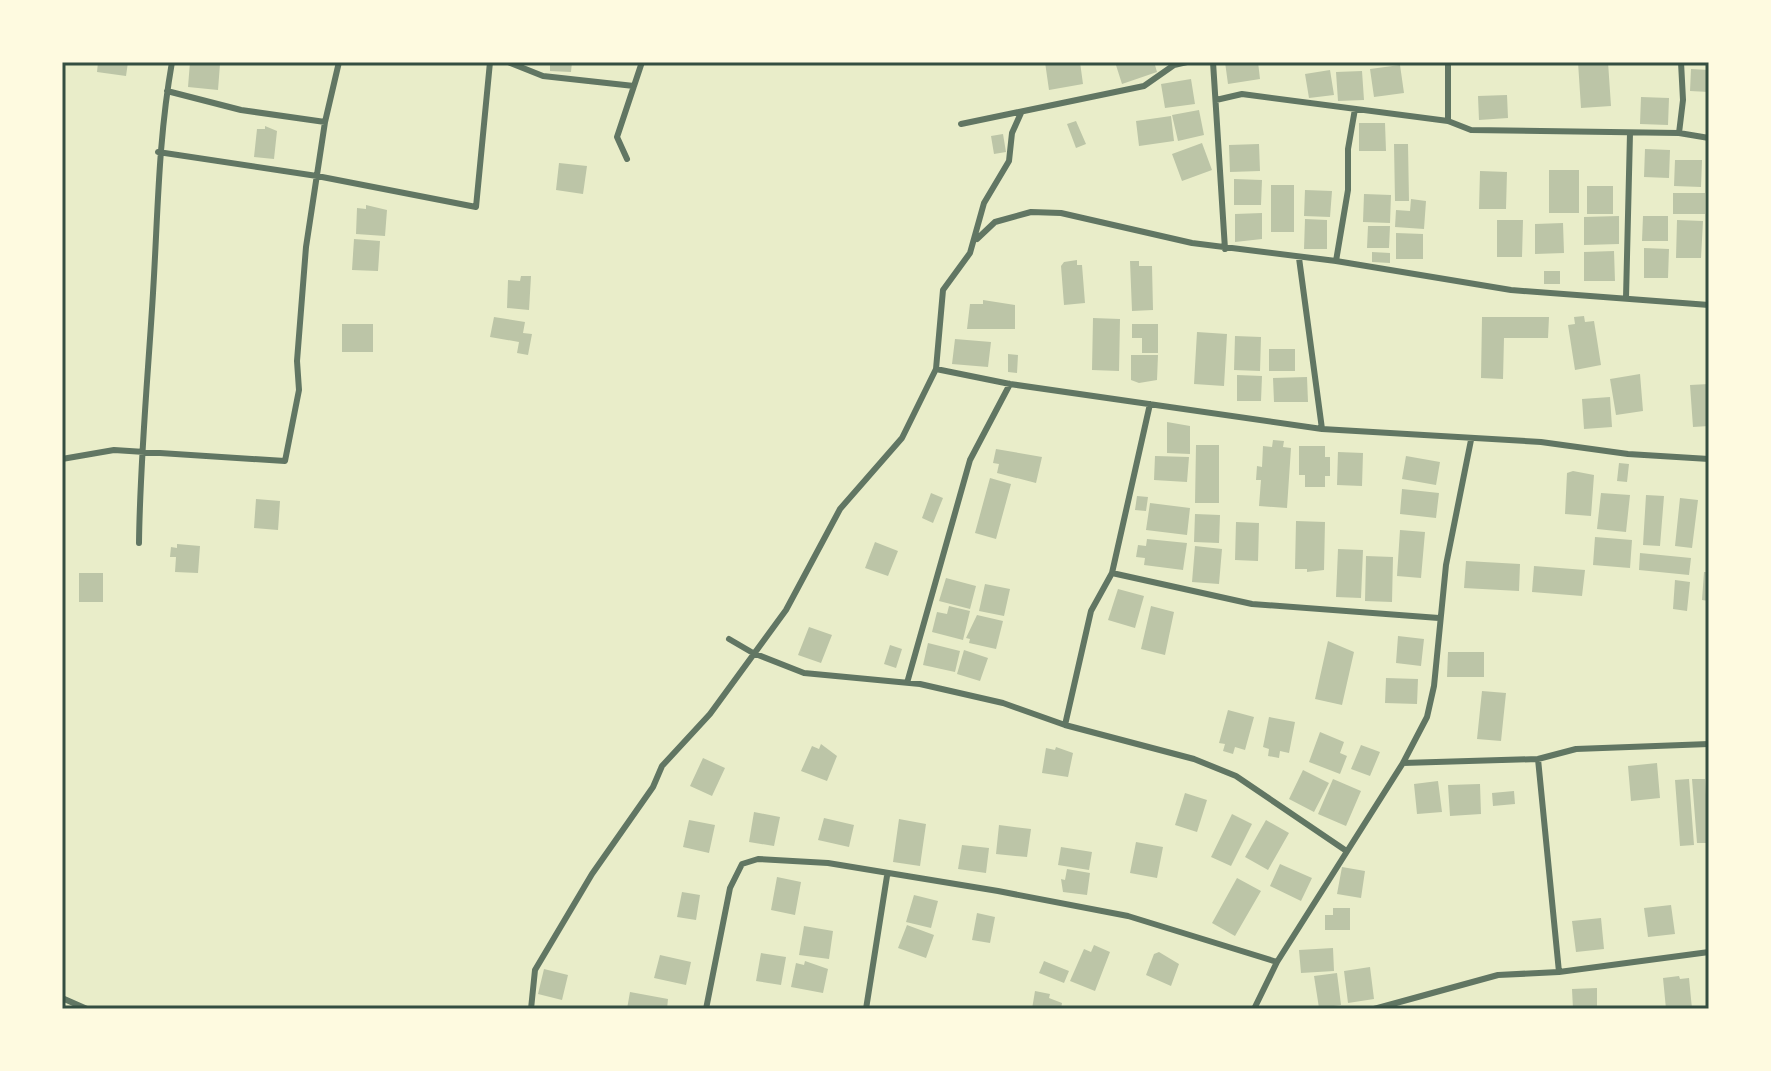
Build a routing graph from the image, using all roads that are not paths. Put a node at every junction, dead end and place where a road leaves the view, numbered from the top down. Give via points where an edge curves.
1 (172, 62) edge
2 (339, 62) edge
3 (490, 62) edge
4 (508, 62) edge
5 (642, 62) edge
6 (1187, 62) edge
7 (1213, 62) edge
8 (1448, 62) edge
9 (1681, 62) edge
10 (634, 86) junction
11 (167, 91) junction
12 (1216, 100) junction
13 (1355, 109) junction
14 (1021, 113) junction
15 (1448, 121) junction
16 (325, 122) junction
17 (961, 124) dead end
18 (1630, 133) junction
19 (1679, 133) junction
20 (1709, 138) edge
21 (158, 152) junction
22 (627, 159) dead end
23 (317, 176) junction
24 (975, 241) junction
25 (1225, 249) junction
26 (1299, 258) junction
27 (1336, 261) junction
28 (1626, 298) junction
29 (1709, 305) edge
30 (936, 369) junction
31 (1010, 384) junction
32 (1150, 404) junction
33 (1322, 429) junction
34 (1471, 440) junction
35 (140, 452) junction
36 (62, 459) edge
37 (1709, 459) edge
38 (139, 543) dead end
39 (1112, 573) junction
40 (1439, 618) junction
41 (729, 639) dead end
42 (753, 653) junction
43 (907, 683) junction
44 (1065, 725) junction
45 (1709, 744) edge
46 (1538, 759) junction
47 (1403, 763) junction
48 (1345, 850) junction
49 (887, 876) junction
50 (1709, 952) edge
51 (1277, 962) junction
52 (1559, 972) junction
53 (62, 998) edge
54 (87, 1009) edge
55 (531, 1009) edge
56 (706, 1009) edge
57 (866, 1009) edge
58 (1254, 1009) edge
59 (1374, 1009) edge

1 - 11 street
2 - 16 street
3 - 23 street via 476,207
4 - 10 street via 543,76
5 - 10 street
6 - 14 street via 1144,86
7 - 12 street
8 - 15 street
9 - 19 street
10 - 22 street via 617,137
11 - 16 street via 241,110
11 - 21 street
12 - 13 street via 1242,94
12 - 25 street
13 - 15 street
13 - 27 street
14 - 17 street
14 - 24 street via 1009,161 984,203
15 - 18 street via 1471,130
16 - 23 street
18 - 19 street
18 - 28 street
19 - 20 street
21 - 23 street
21 - 35 street
23 - 35 street via 306,247 299,390 285,461
24 - 25 street via 995,222 1031,212 1061,213
24 - 30 street via 943,290
25 - 26 street
26 - 27 street
26 - 33 street
27 - 28 street via 1511,290
28 - 29 street
30 - 31 street
30 - 42 street via 902,438 840,509 786,610
31 - 32 street
31 - 43 street via 970,460
32 - 33 street
32 - 39 street
33 - 34 street
34 - 37 street
34 - 40 street
35 - 36 street via 114,450
35 - 38 street
39 - 40 street via 1252,604
39 - 44 street via 1091,611
40 - 47 street via 1427,717
41 - 42 street
42 - 43 street via 804,673
42 - 55 street via 710,714 662,766 592,874 535,970
43 - 44 street via 1003,703
44 - 48 street via 1194,759 1236,776
45 - 46 street via 1576,749
46 - 47 street
46 - 52 street
47 - 48 street
48 - 51 street
49 - 51 street via 1128,916
49 - 56 street via 828,863 758,859 742,864 730,888
49 - 57 street
50 - 52 street
51 - 58 street
52 - 59 street via 1498,975
53 - 54 street

